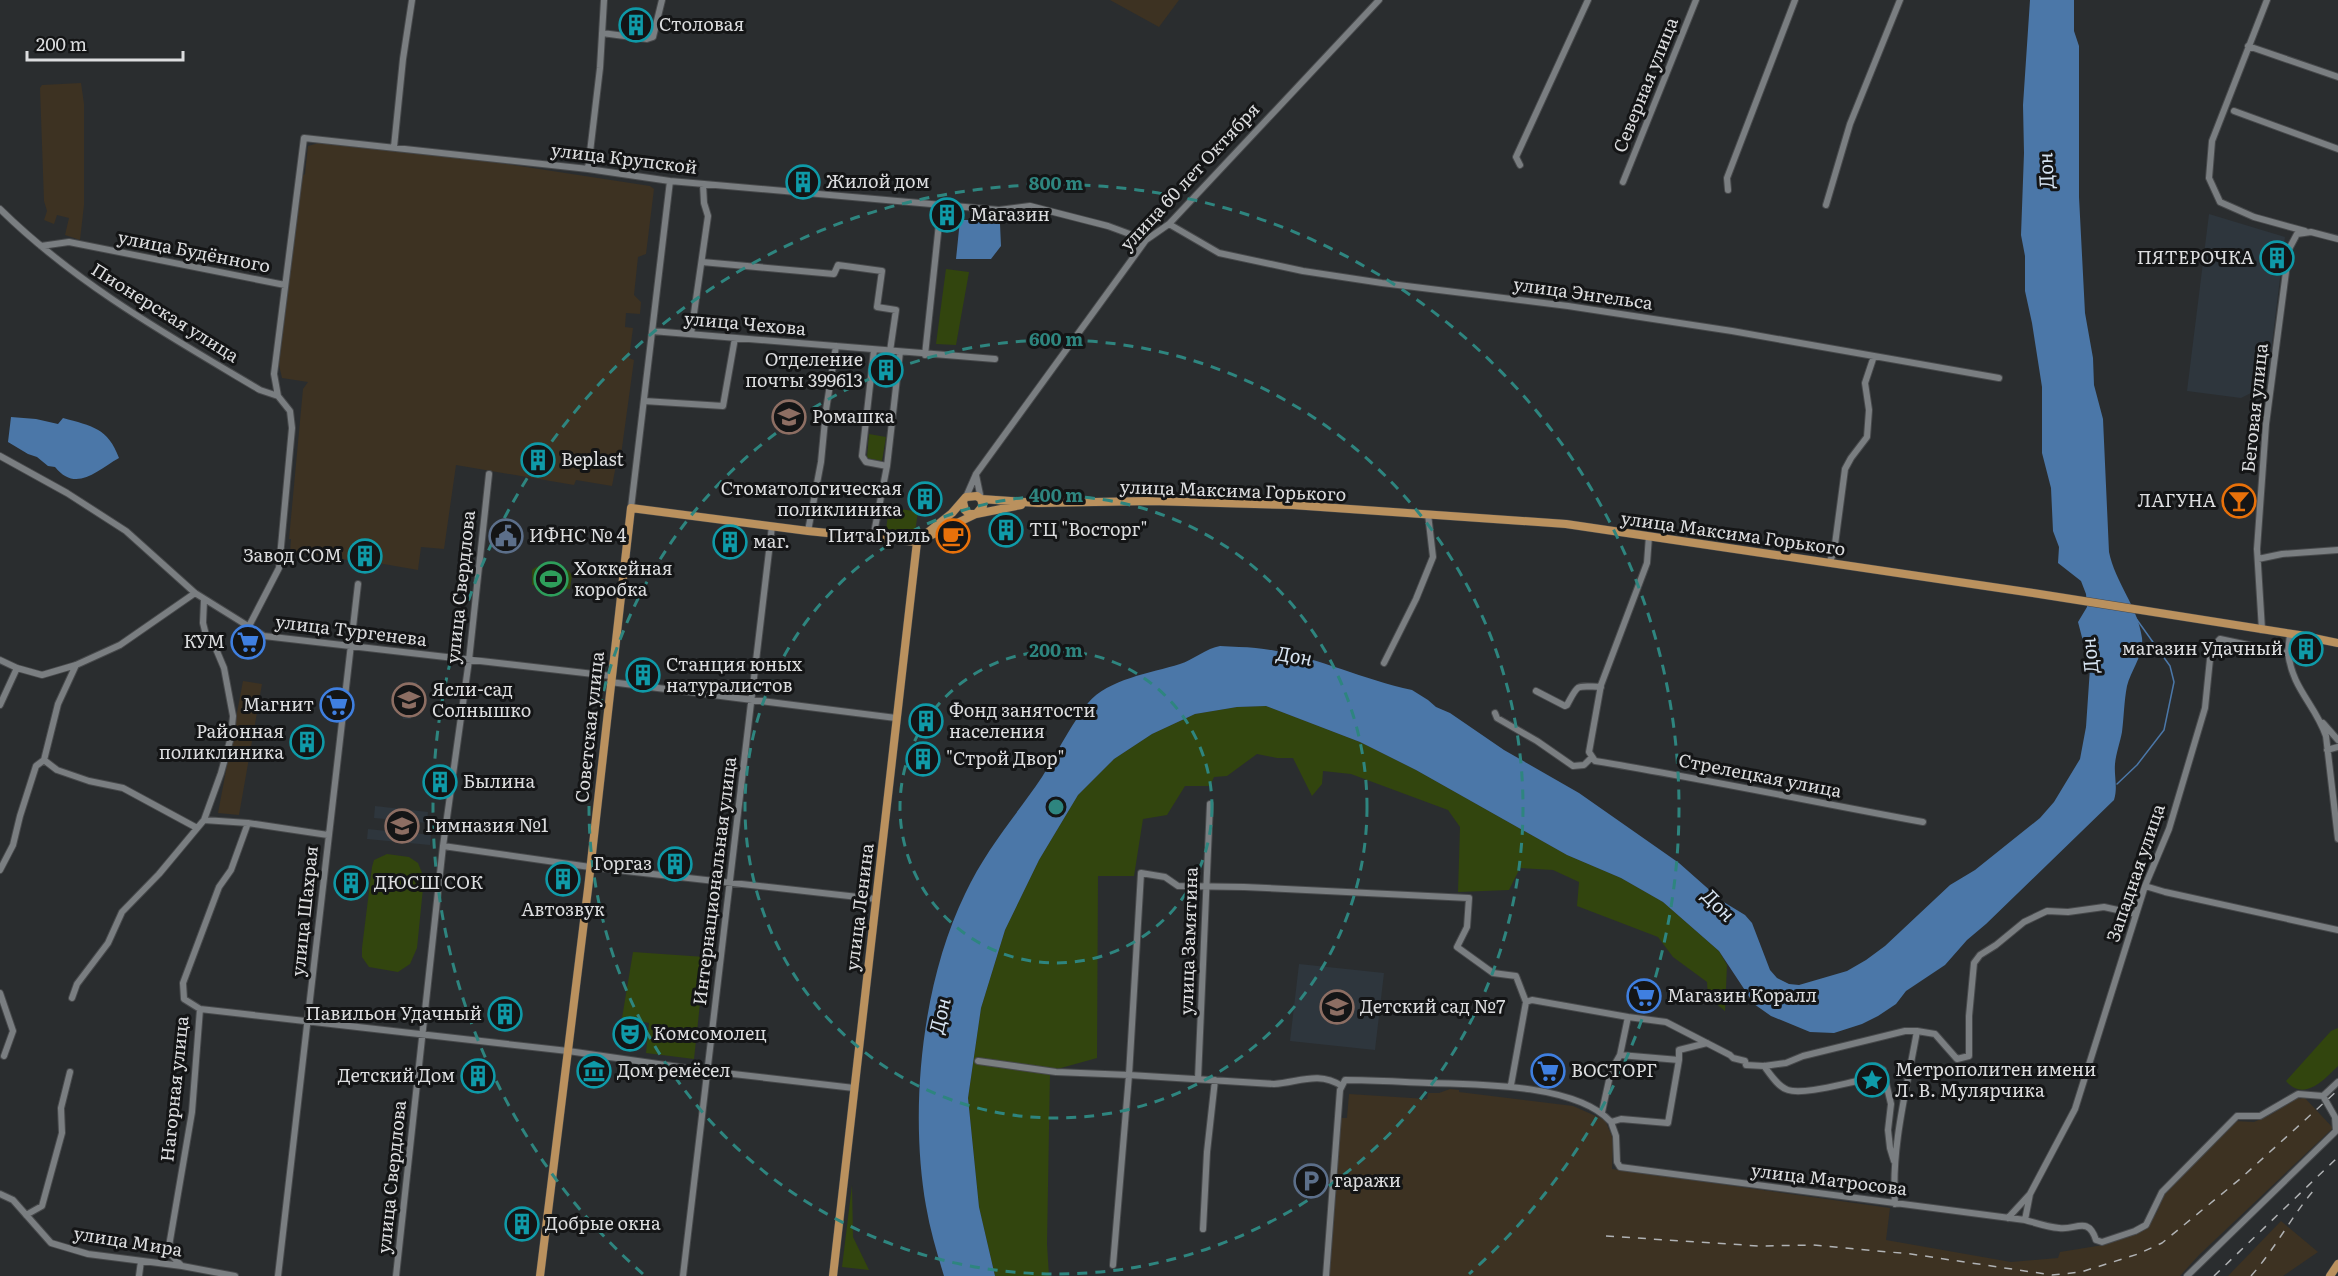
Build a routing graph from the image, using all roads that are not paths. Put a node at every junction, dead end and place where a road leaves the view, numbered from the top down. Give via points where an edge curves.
1 (412, 0) edge
2 (604, 0) edge
3 (662, 0) edge
4 (1379, 0) edge
5 (1588, 0) edge
6 (1696, 0) edge
7 (1796, 0) edge
8 (1900, 0) edge
9 (2267, 0) edge
10 (602, 33) junction
11 (2248, 46) junction
12 (2338, 76) edge
13 (2234, 111) dead end
14 (304, 138) joint
15 (394, 147) junction
16 (2338, 149) edge
17 (1520, 165) dead end
18 (588, 169) junction
19 (670, 181) junction
20 (1623, 182) dead end
21 (703, 184) junction
22 (1728, 190) dead end
23 (941, 205) junction
24 (1826, 205) dead end
25 (0, 210) edge
26 (1169, 224) junction
27 (2311, 232) junction
28 (2338, 239) edge
29 (1146, 240) junction
30 (41, 246) junction
31 (702, 262) junction
32 (285, 285) junction
33 (652, 331) junction
34 (691, 334) junction
35 (735, 338) junction
36 (836, 346) junction
37 (874, 350) junction
38 (890, 351) junction
39 (900, 352) junction
40 (925, 355) junction
41 (1874, 356) junction
42 (995, 359) dead end
43 (1999, 378) dead end
44 (278, 396) junction
45 (644, 401) junction
46 (0, 456) edge
47 (887, 466) junction
48 (489, 474) dead end
49 (976, 474) junction
50 (965, 499) junction
51 (981, 500) junction
52 (1038, 503) junction
53 (631, 508) junction
54 (976, 514) junction
55 (1428, 514) junction
56 (772, 526) junction
57 (808, 531) junction
58 (1649, 536) junction
59 (873, 538) junction
60 (917, 542) junction
61 (2338, 549) edge
62 (2258, 559) junction
63 (1829, 563) junction
64 (358, 584) dead end
65 (195, 593) junction
66 (204, 600) junction
67 (248, 628) junction
68 (2262, 630) junction
69 (2290, 634) junction
70 (2338, 643) edge
71 (351, 646) junction
72 (2288, 652) junction
73 (0, 660) edge
74 (469, 660) junction
75 (1384, 663) dead end
76 (76, 665) junction
77 (17, 668) junction
78 (611, 679) junction
79 (1601, 687) junction
80 (1536, 691) dead end
81 (752, 701) junction
82 (0, 705) edge
83 (1496, 713) dead end
84 (896, 718) junction
85 (2321, 720) junction
86 (2338, 740) edge
87 (2338, 747) edge
88 (2327, 750) junction
89 (1592, 757) junction
90 (44, 760) junction
91 (1210, 804) dead end
92 (204, 820) junction
93 (1923, 822) dead end
94 (248, 823) junction
95 (197, 828) junction
96 (328, 836) junction
97 (2338, 839) edge
98 (443, 846) junction
99 (590, 867) junction
100 (0, 870) edge
101 (730, 883) junction
102 (2145, 886) junction
103 (1206, 888) junction
104 (876, 899) junction
105 (2136, 914) junction
106 (2338, 930) edge
107 (0, 993) edge
108 (72, 998) dead end
109 (1526, 1002) junction
110 (200, 1009) junction
111 (1628, 1017) junction
112 (309, 1022) junction
113 (1917, 1031) junction
114 (423, 1034) junction
115 (1707, 1042) junction
116 (568, 1051) junction
117 (1620, 1055) junction
118 (4, 1056) dead end
119 (1679, 1060) junction
120 (978, 1061) dead end
121 (1764, 1066) junction
122 (1868, 1068) dead end
123 (707, 1071) junction
124 (70, 1072) dead end
125 (1130, 1075) junction
126 (1198, 1079) junction
127 (1215, 1080) junction
128 (1863, 1080) dead end
129 (2338, 1082) edge
130 (1511, 1085) junction
131 (1342, 1086) junction
132 (854, 1088) junction
133 (2323, 1096) junction
134 (1891, 1104) junction
135 (1602, 1112) junction
136 (1611, 1122) junction
137 (1899, 1133) junction
138 (1895, 1162) junction
139 (0, 1194) edge
140 (2030, 1194) junction
141 (1895, 1204) junction
142 (26, 1215) junction
143 (2008, 1218) junction
144 (2025, 1220) junction
145 (1203, 1229) dead end
146 (141, 1261) junction
147 (2338, 1264) edge
148 (1113, 1265) dead end
149 (182, 1266) junction
150 (139, 1276) edge
151 (235, 1276) edge
152 (278, 1276) edge
153 (396, 1276) edge
154 (540, 1276) edge
155 (683, 1276) edge
156 (833, 1276) edge
157 (1326, 1276) edge
158 (2187, 1276) edge
159 (2330, 1276) edge

1 - 15 street
2 - 10 street
3 - 10 street via 653,37
4 - 26 street, улица 60 лет Октября
5 - 17 street via 1516,157
6 - 20 street, Северная улица
7 - 22 street via 1727,178
8 - 24 street via 1850,124
9 - 11 street
10 - 18 street
11 - 12 street
11 - 27 street via 2212,141 2208,178 2220,202 2254,217
13 - 16 street
14 - 15 street, улица Крупской
14 - 32 street, улица Будённого
15 - 18 street, улица Крупской
18 - 19 street, улица Крупской
19 - 21 street, улица Крупской
19 - 33 street, Советская улица
21 - 23 street, улица Крупской
21 - 31 street via 708,216
23 - 29 street, улица Крупской via 999,210 1030,206
23 - 40 street
25 - 30 street
26 - 29 street, улица 60 лет Октября
26 - 41 street, улица Энгельса via 1220,253 1303,271 1615,313
27 - 28 street
27 - 62 street, Беговая улица via 2297,234 2289,249 2266,424
29 - 49 street, улица 60 лет Октября
30 - 32 street, улица Будённого via 69,242
30 - 44 street, Пионерская улица via 140,318 260,390
31 - 34 street
31 - 38 street via 834,274 838,266 882,271 877,307 896,310
32 - 44 street via 274,374
33 - 34 street, улица Чехова
33 - 45 street, Советская улица
34 - 35 street, улица Чехова
35 - 36 street, улица Чехова
35 - 45 street via 723,406
36 - 37 street, улица Чехова
36 - 57 street
37 - 38 street, улица Чехова
37 - 47 street via 862,456 866,462
38 - 39 street, улица Чехова
39 - 40 street
39 - 47 street
40 - 42 street
41 - 43 street, улица Энгельса
41 - 63 street via 1865,383 1867,437 1845,469 1834,552
44 - 67 street via 290,411 292,428 279,568
45 - 53 street, Советская улица
46 - 65 street, улица Тургенева via 126,531
47 - 59 street
48 - 74 street, улица Свердлова
49 - 50 street, улица 60 лет Октября
49 - 51 street
50 - 51 main road via 975,495
50 - 54 main road via 965,510
50 - 60 main road
51 - 52 main road, улица Максима Горького
51 - 54 main road via 982,509
52 - 54 main road, улица Максима Горького
52 - 55 main road, улица Максима Горького via 1151,501
53 - 56 main road
53 - 78 main road, Советская улица
54 - 60 main road, улица Максима Горького
55 - 58 main road, улица Максима Горького via 1566,524
55 - 75 street via 1433,557
56 - 57 main road
56 - 81 street, Интернациональная улица
57 - 59 main road
58 - 63 main road, улица Максима Горького
58 - 79 street via 1647,563
59 - 60 main road
60 - 84 main road, улица Ленина
61 - 62 street
62 - 68 street, Беговая улица
63 - 68 main road, улица Максима Горького
64 - 71 street, улица Шахрая
65 - 66 street, улица Тургенева
65 - 76 street via 120,645
66 - 67 street, улица Тургенева
66 - 92 street via 206,635 224,668 233,716 231,737
67 - 71 street, улица Тургенева via 264,636
68 - 69 main road
69 - 70 main road
69 - 72 street
71 - 74 street, улица Тургенева
71 - 96 street, улица Шахрая
72 - 85 street via 2290,670
72 - 102 street, Западная улица via 2278,654 2220,639 2211,649 2205,708 2169,829
73 - 77 street
74 - 78 street, улица Тургенева
74 - 98 street, улица Свердлова
76 - 77 street via 42,675
76 - 90 street via 58,704
77 - 82 street
78 - 81 street, улица Тургенева
78 - 99 main road, Советская улица
79 - 80 street via 1574,689 1565,706
79 - 89 street via 1589,752
81 - 84 street, улица Тургенева
81 - 101 street, Интернациональная улица
83 - 89 street, Стрелецкая улица via 1497,718 1573,766 1584,765
84 - 104 main road, улица Ленина
85 - 86 street
85 - 88 street
87 - 88 street
88 - 97 street
89 - 93 street, Стрелецкая улица via 1594,761
90 - 95 street via 57,770 88,781 123,788
90 - 100 street via 36,766
91 - 103 street, улица Замятина
92 - 94 street
92 - 95 street
94 - 96 street
94 - 110 street, Нагорная улица via 183,983 184,999
95 - 108 street via 122,912 108,943 77,984
96 - 112 street, улица Шахрая
98 - 99 street
98 - 114 street, улица Свердлова
99 - 101 street
99 - 116 main road, Советская улица
101 - 104 street
101 - 123 street, Интернациональная улица
102 - 105 street, Западная улица
102 - 106 street
103 - 109 street via 1469,898 1467,927 1457,947 1493,972 1516,976
103 - 125 street via 1178,886 1165,877 1142,873
103 - 126 street, улица Замятина
104 - 132 main road, улица Ленина
105 - 113 street via 2104,907 2047,911 2024,922 1980,955 1974,963 1969,1056 1957,1059 1935,1034
105 - 140 street, Западная улица via 2075,1109
107 - 118 street via 13,1030
109 - 111 street
109 - 130 street
110 - 112 street
110 - 149 street, Нагорная улица via 192,1112 168,1252
111 - 115 street via 1666,1022
111 - 117 street
112 - 114 street
112 - 152 street, улица Шахрая
113 - 121 street via 1886,1035
113 - 137 street
114 - 116 street
114 - 153 street, улица Свердлова
115 - 119 street via 1679,1050
115 - 121 street via 1746,1065
116 - 123 street
116 - 154 main road, Советская улица
117 - 119 street
117 - 135 street via 1611,1071
119 - 136 street via 1668,1123 1621,1119
120 - 125 street via 1056,1072
121 - 128 street via 1788,1090
122 - 134 street via 1876,1066 1883,1070
123 - 132 street
123 - 155 street, Интернациональная улица
124 - 142 street via 51,1177 42,1206
125 - 126 street
125 - 148 street
126 - 127 street
127 - 131 street via 1274,1084 1314,1078 1330,1079
127 - 145 street
129 - 133 street
130 - 131 street via 1345,1080
130 - 135 street via 1580,1102
131 - 157 street
132 - 156 main road, улица Ленина
133 - 144 street, улица Матросова via 2298,1094 2260,1116 2236,1116 2163,1192 2146,1226 2135,1231 2102,1242 2096,1240 2087,1226 2062,1229
133 - 158 street via 2336,1117 2336,1131
134 - 137 street
134 - 138 street via 1888,1130
135 - 136 street
136 - 141 street, улица Матросова via 1620,1167
137 - 138 street
138 - 141 street
139 - 142 street, улица Мира
140 - 143 street
140 - 144 street
141 - 143 street, улица Матросова
142 - 146 street, улица Мира via 51,1243 88,1254
143 - 144 street, улица Матросова
146 - 149 street, улица Мира
146 - 150 street
147 - 159 main road
149 - 151 street, улица Мира

